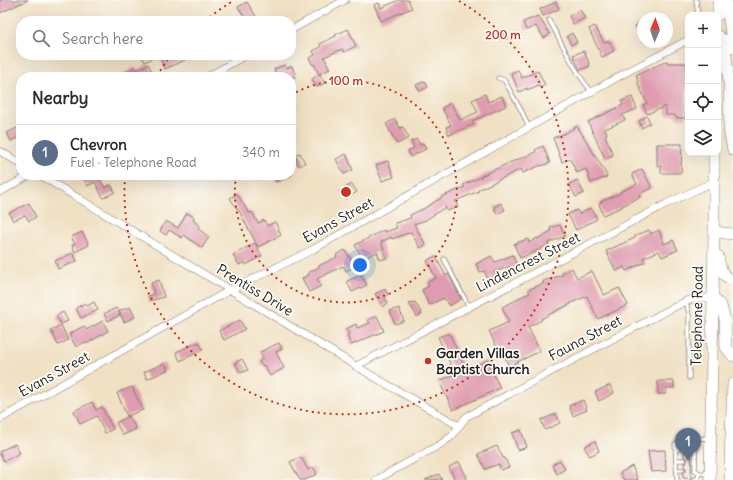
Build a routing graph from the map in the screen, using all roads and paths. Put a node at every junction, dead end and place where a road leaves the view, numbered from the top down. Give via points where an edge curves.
1 (345, 0) edge
2 (696, 0) edge
3 (718, 0) edge
4 (726, 0) edge
5 (698, 12) edge
6 (718, 12) edge
7 (550, 20) dead end
8 (296, 27) edge
9 (721, 38) edge
10 (685, 42) edge
11 (733, 46) edge
12 (237, 60) edge
13 (215, 72) edge
14 (498, 78) dead end
15 (592, 92) junction
16 (528, 128) junction
17 (733, 150) edge
18 (0, 152) edge
19 (714, 156) edge
20 (16, 161) edge
21 (21, 180) edge
22 (48, 180) edge
23 (714, 182) junction
24 (0, 192) edge
25 (714, 232) junction
26 (733, 234) edge
27 (444, 259) dead end
28 (733, 280) edge
29 (230, 290) junction
30 (713, 298) junction
31 (686, 301) junction
32 (469, 307) junction
33 (733, 356) edge
34 (356, 366) junction
35 (689, 378) dead end
36 (733, 384) edge
37 (0, 419) edge
38 (458, 426) junction
39 (710, 438) junction
40 (696, 439) junction
41 (732, 442) edge
42 (676, 449) junction
43 (684, 449) dead end
44 (676, 460) junction
45 (684, 460) dead end
46 (677, 470) junction
47 (683, 470) dead end
48 (701, 473) edge
49 (730, 478) edge
50 (376, 480) edge
51 (677, 480) edge
52 (694, 480) edge

1 - 8 street
2 - 5 lane
3 - 6 main road
4 - 11 main road
7 - 15 lane via 574,66
9 - 17 main road via 726,55 729,130
10 - 15 street, Evans Street
12 - 13 street
14 - 16 lane via 507,84
15 - 16 street, Evans Street
16 - 29 street, Evans Street via 312,250
18 - 20 street
19 - 23 main road, Telephone Road
21 - 24 street
22 - 29 street, Prentiss Drive
23 - 25 main road, Telephone Road
23 - 32 street, Lindencrest Street via 666,204
25 - 26 main road
25 - 28 main road via 720,268 728,279
25 - 30 main road, Telephone Road
27 - 32 lane
29 - 34 street, Prentiss Drive
29 - 37 street, Evans Street
30 - 31 street, Fauna Street
30 - 33 main road via 721,306 725,319 726,347
30 - 39 main road, Telephone Road
31 - 35 lane via 689,315
31 - 38 street, Fauna Street via 493,402 466,417
32 - 34 street, Lindencrest Street
34 - 38 street, Prentiss Drive
36 - 41 main road
38 - 50 street, Fauna Street via 452,436 441,444
39 - 40 lane
39 - 48 main road, Telephone Road
40 - 42 lane via 683,440 675,444
40 - 48 lane via 694,461
41 - 49 main road
42 - 43 lane
42 - 44 lane
44 - 45 lane
44 - 46 lane
46 - 47 lane
46 - 51 lane
48 - 52 lane

